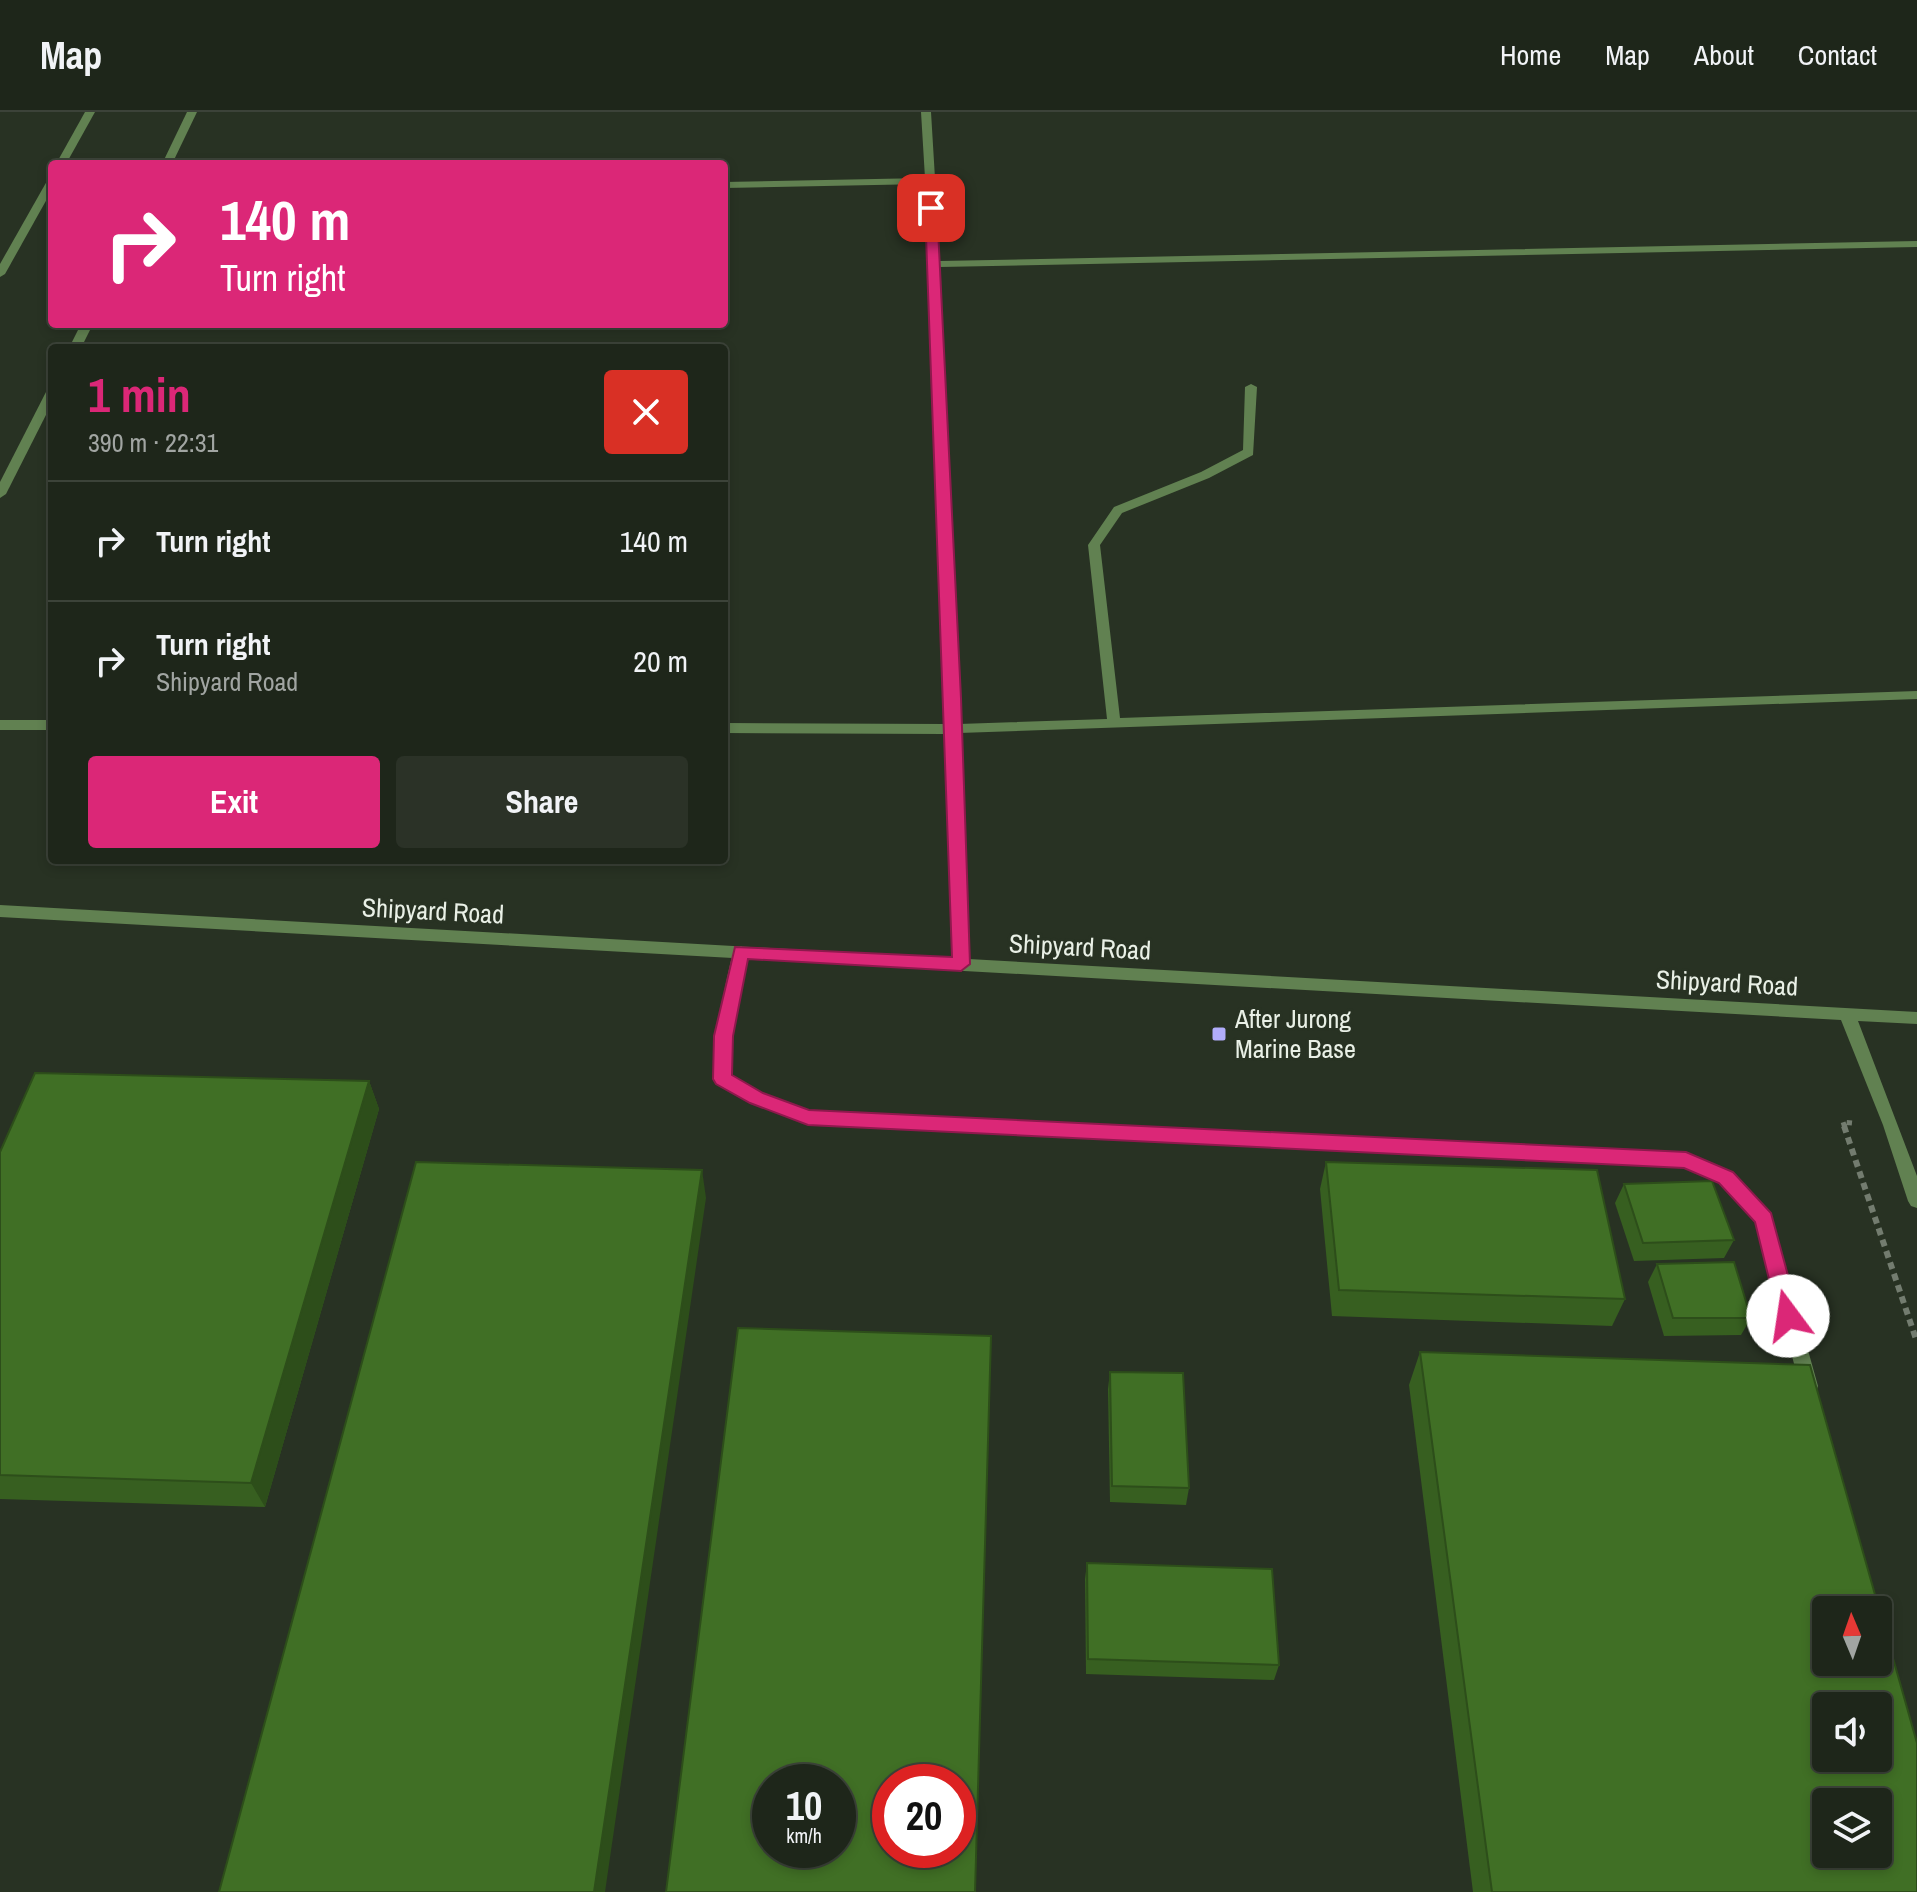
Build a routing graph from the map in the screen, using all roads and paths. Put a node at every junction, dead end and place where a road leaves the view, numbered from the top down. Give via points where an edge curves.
1 (90, 112) edge
2 (192, 112) edge
3 (926, 112) edge
4 (63, 160) edge
5 (169, 160) edge
6 (929, 181) junction
7 (728, 185) edge
8 (48, 188) edge
9 (1917, 244) edge
10 (935, 264) junction
11 (0, 274) edge
12 (1251, 387) dead end
13 (48, 400) edge
14 (0, 494) edge
15 (1917, 695) edge
16 (1114, 723) junction
17 (0, 725) edge
18 (48, 725) edge
19 (728, 728) edge
20 (954, 729) junction
21 (0, 911) edge
22 (741, 952) junction
23 (961, 964) junction
24 (1847, 1014) junction
25 (1917, 1018) edge
26 (1843, 1122) dead end
27 (1917, 1201) edge
28 (1917, 1342) edge
29 (1814, 1404) edge

1 - 4 street
2 - 5 street
3 - 6 street
6 - 7 street
6 - 10 street
8 - 11 street
9 - 10 street
10 - 20 street
12 - 16 street via 1249,452 1118,510 1094,545
13 - 14 street
15 - 16 street
16 - 20 street
17 - 18 street
19 - 20 street
20 - 23 street
21 - 22 street, Shipyard Road
22 - 23 street, Shipyard Road
22 - 29 street via 724,1030 723,1079 808,1117 1686,1160 1726,1177 1764,1219
23 - 24 street, Shipyard Road
24 - 25 street, Shipyard Road
24 - 27 street
26 - 28 path

